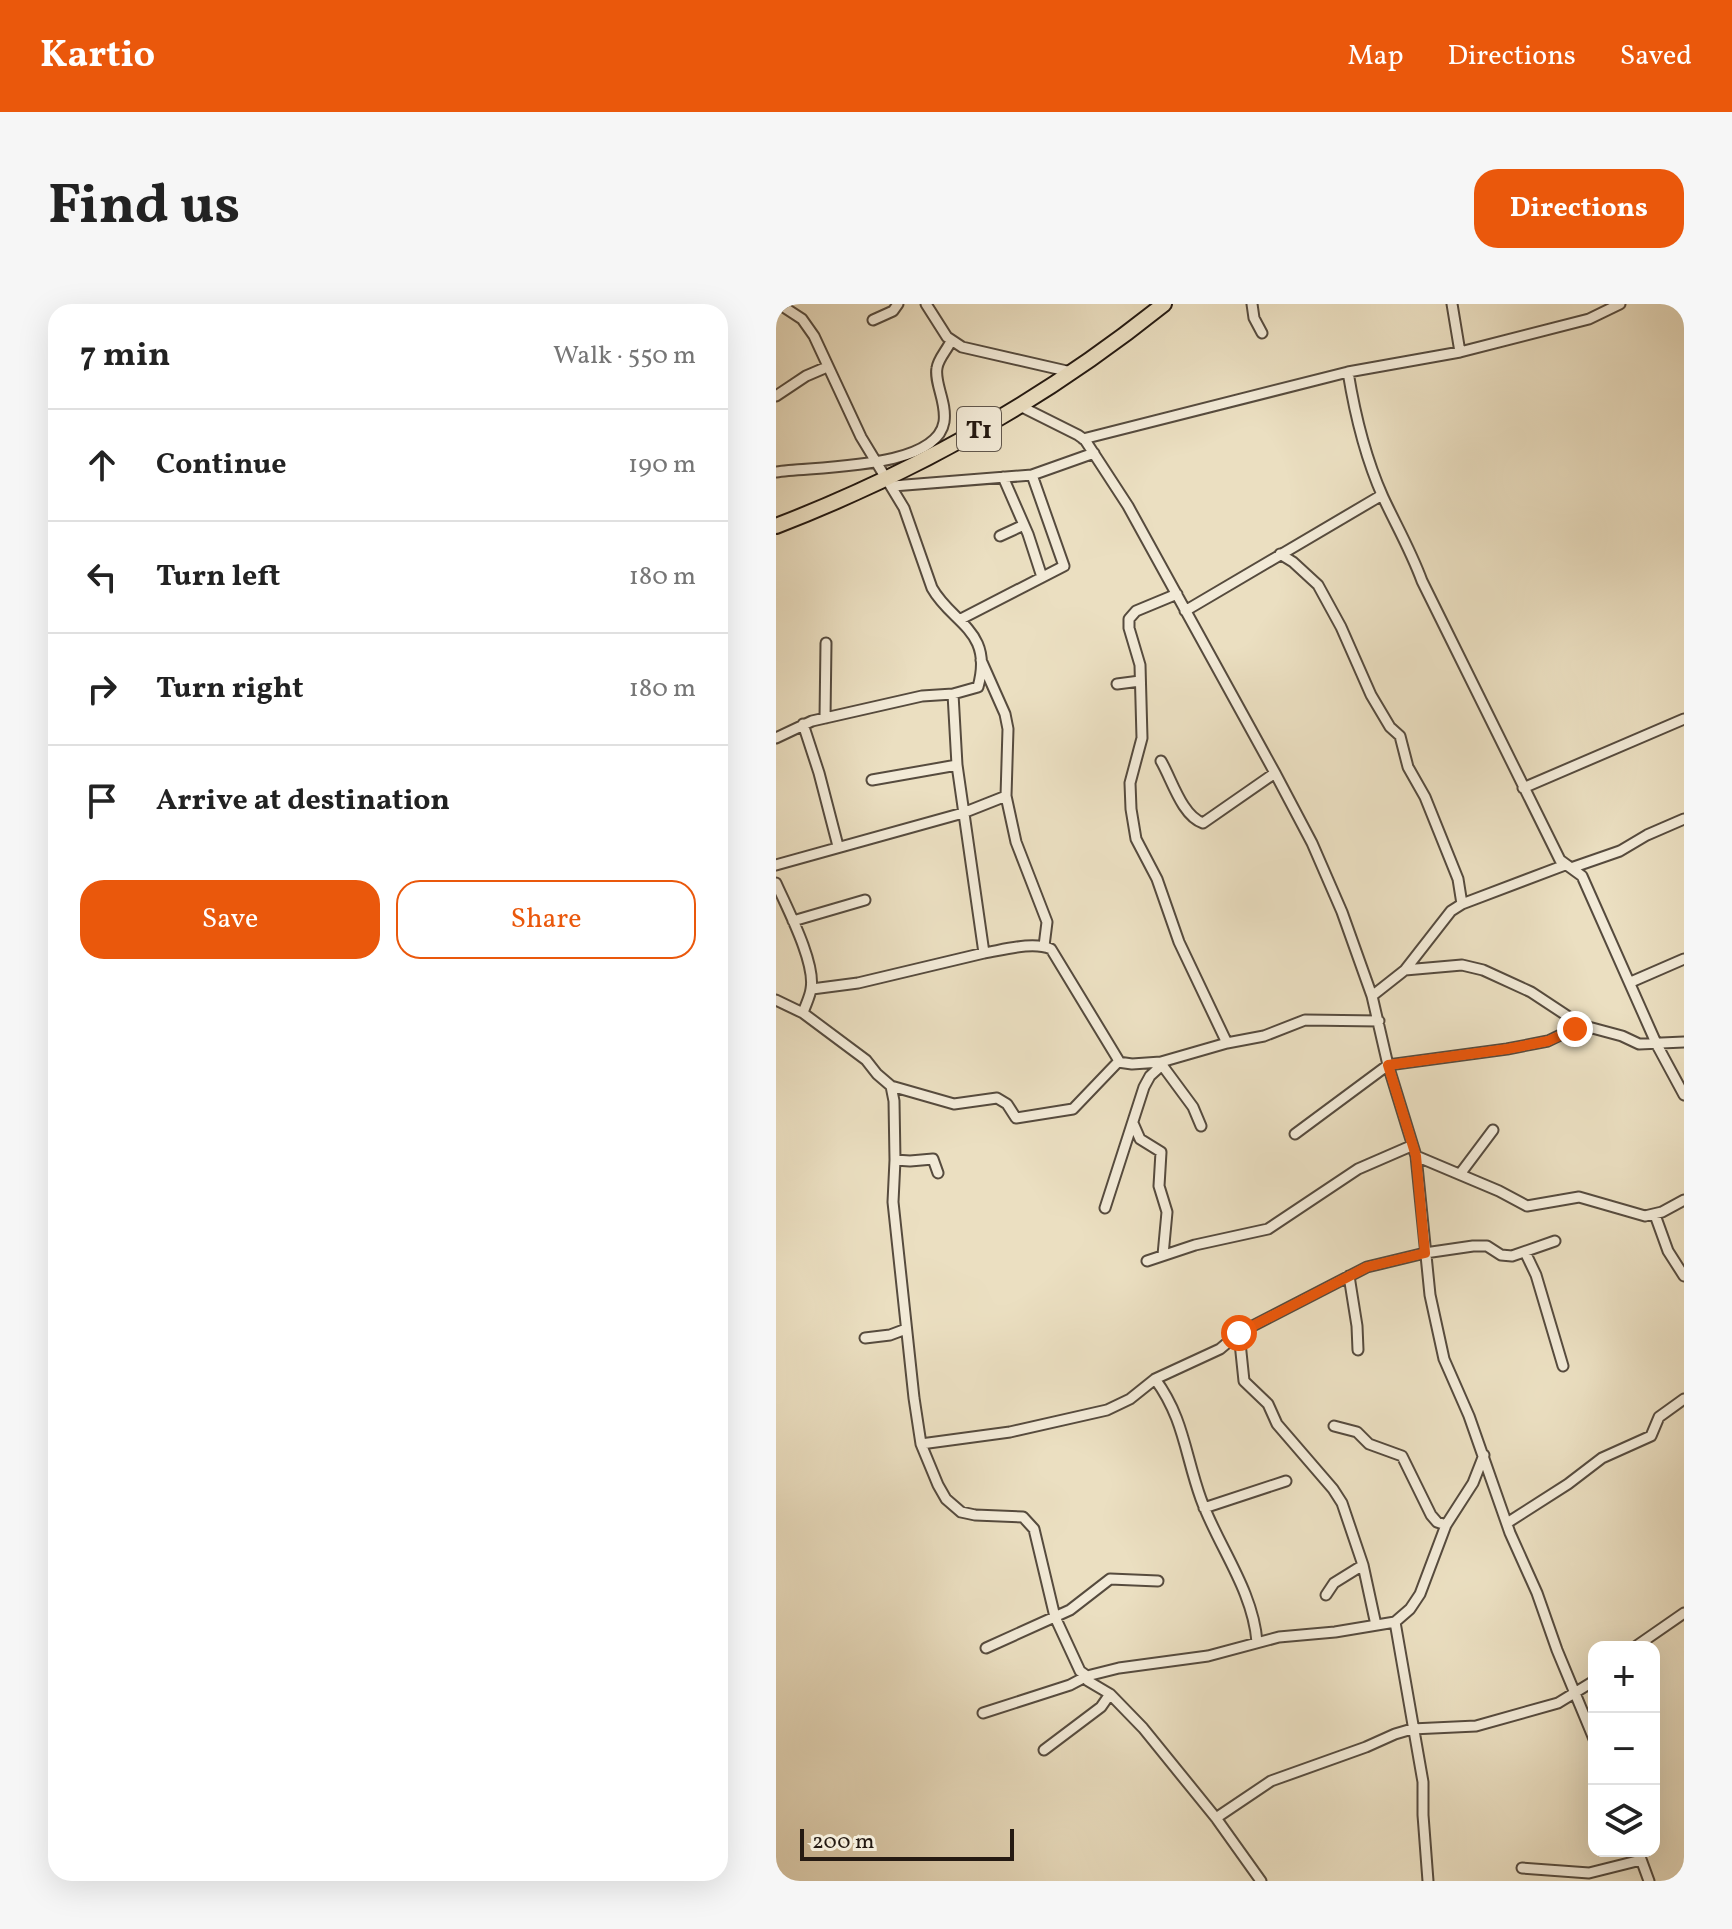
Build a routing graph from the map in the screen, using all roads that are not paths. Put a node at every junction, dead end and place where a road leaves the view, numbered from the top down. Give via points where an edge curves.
1 (779, 304) edge
2 (898, 304) edge
3 (926, 304) edge
4 (1164, 304) edge
5 (1252, 304) edge
6 (1452, 304) edge
7 (1620, 304) edge
8 (873, 320) dead end
9 (1262, 333) dead end
10 (951, 341) junction
11 (1460, 352) junction
12 (827, 367) junction
13 (1071, 372) junction
14 (1348, 372) junction
15 (776, 396) edge
16 (1022, 407) junction
17 (1083, 439) junction
18 (1094, 453) junction
19 (876, 461) junction
20 (776, 472) edge
21 (1032, 475) junction
22 (1003, 477) junction
23 (890, 482) junction
24 (1382, 495) junction
25 (1024, 525) junction
26 (776, 526) edge
27 (1000, 536) dead end
28 (1280, 554) junction
29 (1042, 577) junction
30 (1177, 594) junction
31 (1185, 611) junction
32 (961, 619) junction
33 (826, 643) dead end
34 (980, 657) junction
35 (1140, 681) junction
36 (1117, 684) dead end
37 (953, 694) junction
38 (825, 718) junction
39 (1682, 720) edge
40 (803, 724) junction
41 (1684, 733) edge
42 (776, 738) edge
43 (1161, 761) dead end
44 (957, 765) junction
45 (1275, 773) junction
46 (872, 780) dead end
47 (1523, 788) junction
48 (1006, 796) junction
49 (963, 813) junction
50 (1684, 819) edge
51 (838, 846) junction
52 (776, 865) edge
53 (1568, 867) junction
54 (776, 883) edge
55 (865, 900) dead end
56 (1462, 904) junction
57 (793, 921) junction
58 (1044, 946) junction
59 (984, 953) junction
60 (1684, 959) edge
61 (1405, 970) junction
62 (1631, 982) junction
63 (812, 989) junction
64 (1372, 996) junction
65 (776, 1000) edge
66 (803, 1013) junction
67 (1379, 1021) junction
68 (1581, 1025) junction
69 (1684, 1042) edge
70 (1227, 1043) junction
71 (1657, 1045) junction
72 (1119, 1061) junction
73 (1162, 1064) junction
74 (1388, 1065) junction
75 (891, 1086) junction
76 (1684, 1095) edge
77 (1133, 1119) junction
78 (1201, 1126) dead end
79 (1493, 1130) dead end
80 (1295, 1134) dead end
81 (1414, 1151) junction
82 (895, 1160) junction
83 (938, 1173) dead end
84 (1460, 1174) junction
85 (1684, 1200) edge
86 (1105, 1208) dead end
87 (1655, 1215) junction
88 (1555, 1241) dead end
89 (1525, 1252) junction
90 (1425, 1253) junction
91 (1163, 1255) junction
92 (1147, 1261) dead end
93 (1349, 1276) junction
94 (1684, 1276) edge
95 (906, 1329) junction
96 (1239, 1333) junction
97 (865, 1338) dead end
98 (1358, 1350) dead end
99 (1563, 1366) dead end
100 (1155, 1379) junction
101 (1684, 1399) edge
102 (1334, 1426) dead end
103 (921, 1444) junction
104 (1484, 1455) junction
105 (1286, 1481) dead end
106 (1204, 1508) junction
107 (1507, 1523) junction
108 (1446, 1525) junction
109 (1363, 1565) junction
110 (1158, 1581) dead end
111 (1326, 1595) dead end
112 (1684, 1613) edge
113 (1055, 1617) junction
114 (1395, 1622) junction
115 (1376, 1625) junction
116 (1644, 1641) edge
117 (1257, 1642) junction
118 (986, 1648) dead end
119 (1087, 1676) junction
120 (1588, 1685) edge
121 (1110, 1694) junction
122 (1576, 1694) junction
123 (983, 1713) dead end
124 (1588, 1724) edge
125 (1412, 1729) junction
126 (1044, 1750) dead end
127 (1216, 1818) junction
128 (1633, 1857) edge
129 (1640, 1857) edge
130 (1522, 1868) dead end
131 (1261, 1881) edge
132 (1428, 1881) edge
133 (1649, 1881) edge

1 - 12 street via 802,319
2 - 8 street
3 - 10 street
4 - 13 highway, T1
5 - 9 street
6 - 11 street
7 - 11 street via 1589,319
10 - 13 street via 973,351
10 - 19 street via 937,367 945,411 939,436 915,452
11 - 14 street
12 - 15 street
12 - 19 street
13 - 16 highway, T1
14 - 17 street
14 - 24 street via 1355,415
16 - 17 street
16 - 23 highway, T1
17 - 18 street
18 - 21 street
18 - 30 street
19 - 20 street
19 - 23 street
21 - 22 street
21 - 29 street via 1064,565
22 - 23 street via 906,487
22 - 25 street
23 - 26 highway, T1
23 - 32 street via 932,588
24 - 28 street
24 - 47 street
25 - 27 street
25 - 29 street
28 - 31 street
28 - 56 street via 1318,585 1371,695 1400,736 1408,767 1458,879
29 - 32 street
30 - 31 street
30 - 35 street via 1129,619
31 - 45 street
32 - 34 street
33 - 38 street
34 - 37 street via 978,687
34 - 48 street via 1008,729
35 - 36 street
35 - 70 street via 1142,738 1129,788 1136,839
37 - 38 street
37 - 44 street
38 - 40 street
39 - 41 street
39 - 47 street
40 - 42 street
40 - 51 street
43 - 45 street via 1189,812 1203,823
44 - 46 street
44 - 49 street
45 - 64 street via 1312,843
47 - 53 street
48 - 49 street
48 - 58 street via 1016,842 1047,922
49 - 51 street
49 - 59 street
50 - 53 street via 1620,851
51 - 52 street
53 - 56 street
53 - 62 street via 1582,876
54 - 57 street
55 - 57 street
56 - 61 street via 1440,922
57 - 63 street
58 - 59 street
58 - 72 street via 1054,953
59 - 63 street
60 - 62 street
61 - 64 street
61 - 68 street via 1471,966 1531,992
62 - 71 street
63 - 66 street
64 - 67 street
65 - 66 street
66 - 75 street via 866,1060
67 - 70 street via 1316,1019
67 - 74 street
68 - 71 street
68 - 74 street via 1548,1041
69 - 71 street
70 - 73 street
71 - 76 street
72 - 73 street
72 - 75 street via 1073,1109 1026,1118 1015,1117 997,1098 955,1104
73 - 77 street via 1144,1087
73 - 78 street
74 - 80 street
74 - 81 street
75 - 82 street
77 - 86 street
77 - 91 street via 1140,1139 1161,1152 1159,1186 1167,1212
79 - 84 street
81 - 84 street
81 - 90 street
81 - 91 street via 1358,1169 1268,1229
82 - 83 street via 934,1159
82 - 95 street via 893,1202
84 - 87 street via 1527,1206 1579,1197
85 - 87 street
87 - 94 street
88 - 89 street
89 - 90 street via 1501,1255 1479,1246
89 - 99 street
90 - 93 street
90 - 104 street via 1444,1359
91 - 92 street
93 - 96 street
93 - 98 street
95 - 97 street
95 - 103 street
96 - 100 street via 1220,1349
96 - 109 street via 1244,1381 1336,1492
100 - 103 street via 1130,1399 1096,1414
100 - 106 street via 1176,1413
101 - 107 street via 1659,1417 1651,1436 1602,1458
102 - 108 street via 1402,1456 1431,1515
103 - 113 street via 938,1485 957,1509 1028,1520
104 - 107 street
104 - 108 street
105 - 106 street
106 - 117 street via 1247,1601
107 - 122 street
108 - 114 street via 1420,1594
109 - 111 street via 1334,1583
109 - 115 street
110 - 113 street via 1110,1579
112 - 116 street
113 - 118 street
113 - 119 street
114 - 115 street
114 - 125 street
115 - 117 street
117 - 119 street via 1208,1656
119 - 121 street
119 - 123 street
120 - 122 street
121 - 126 street via 1101,1707
121 - 127 street
122 - 124 street
122 - 125 street via 1476,1726
125 - 127 street via 1271,1781
125 - 132 street via 1423,1782
127 - 131 street
128 - 130 street via 1589,1873
129 - 133 street

